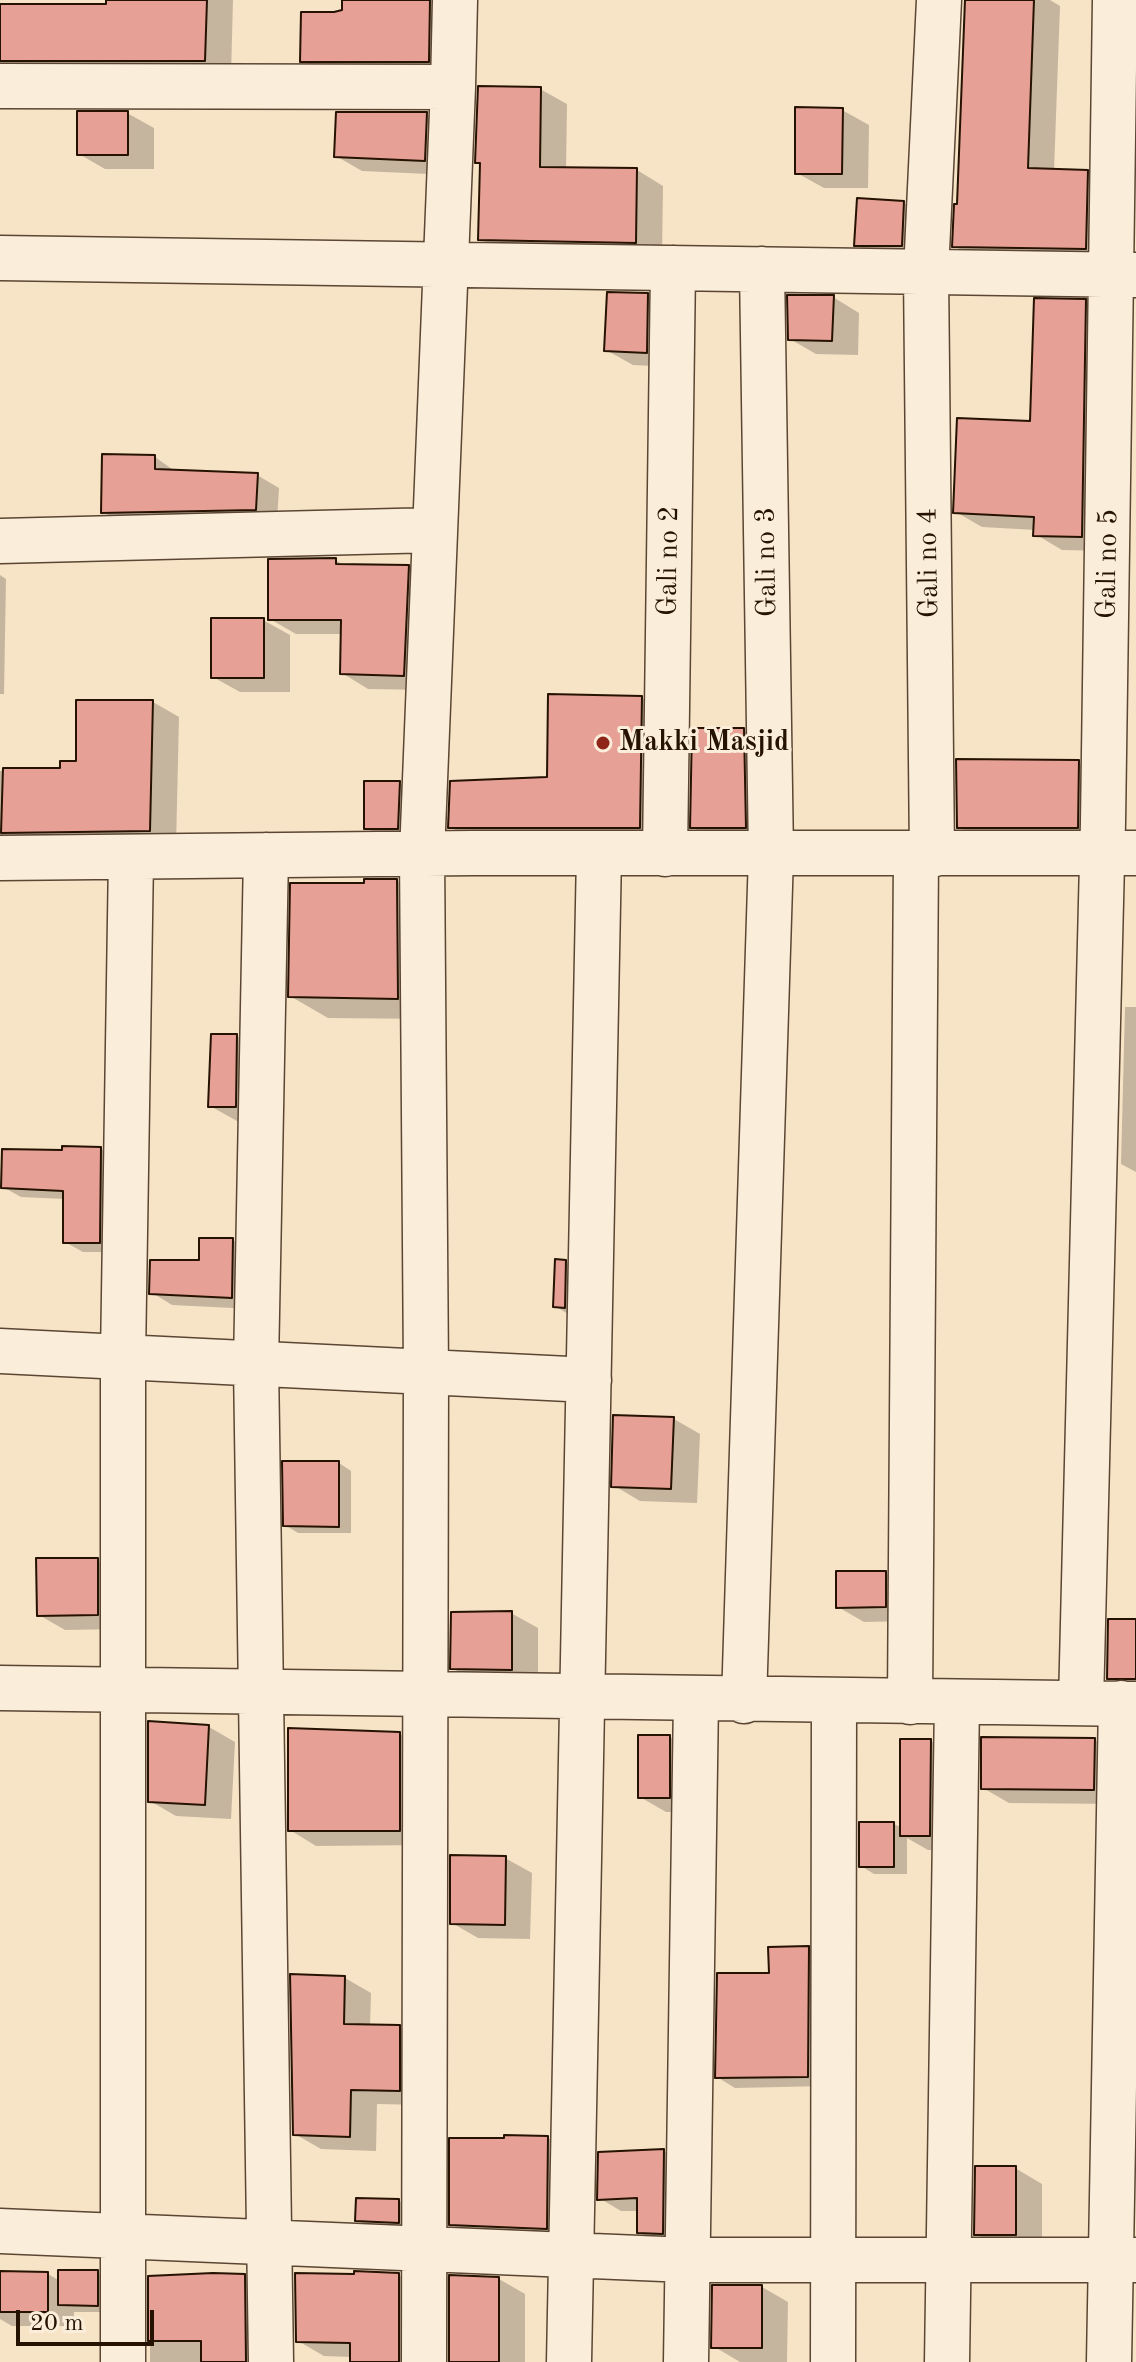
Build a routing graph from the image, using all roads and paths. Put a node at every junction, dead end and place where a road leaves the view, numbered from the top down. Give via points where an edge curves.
1 (455, 0) edge
2 (939, 0) edge
3 (1115, 0) edge
4 (0, 86) edge
5 (453, 87) junction
6 (0, 258) edge
7 (447, 265) junction
8 (673, 268) junction
9 (762, 269) junction
10 (926, 272) junction
11 (1124, 275) edge
12 (435, 530) junction
13 (0, 541) edge
14 (422, 854) junction
15 (599, 854) junction
16 (665, 854) junction
17 (1119, 854) edge
18 (266, 855) junction
19 (771, 855) junction
20 (924, 855) junction
21 (131, 857) junction
22 (0, 858) edge
23 (0, 1351) edge
24 (123, 1357) junction
25 (256, 1364) junction
26 (426, 1372) junction
27 (589, 1380) junction
28 (0, 1688) edge
29 (123, 1690) junction
30 (261, 1690) junction
31 (426, 1693) junction
32 (582, 1698) junction
33 (696, 1699) junction
34 (744, 1701) junction
35 (834, 1701) junction
36 (910, 1702) junction
37 (957, 1702) junction
38 (1113, 1703) edge
39 (0, 2231) edge
40 (124, 2234) junction
41 (271, 2241) junction
42 (426, 2247) junction
43 (569, 2254) junction
44 (687, 2260) junction
45 (834, 2260) junction
46 (948, 2260) junction
47 (1123, 2260) edge
48 (123, 2362) edge
49 (271, 2362) edge
50 (424, 2362) edge
51 (569, 2362) edge
52 (686, 2362) edge
53 (833, 2362) edge
54 (947, 2362) edge
55 (1109, 2362) edge

1 - 5 street
2 - 10 street, Gali no 4
3 - 11 street, Gali no 5
4 - 5 street
5 - 7 street
6 - 7 street
7 - 8 street
7 - 12 street
8 - 9 street
8 - 16 street, Gali no 2
9 - 10 street
9 - 19 street, Gali no 3
10 - 11 street
10 - 20 street, Gali no 4
11 - 17 street, Gali no 5
12 - 13 street
12 - 14 street
14 - 15 street
14 - 18 street
14 - 26 street
15 - 16 street
15 - 27 street
16 - 19 street
17 - 20 street
17 - 38 street, Gali no 5
18 - 21 street
18 - 25 street
19 - 20 street
19 - 34 street, Gali no 3
20 - 36 street, Gali no 4
21 - 22 street
21 - 24 street
23 - 24 street
24 - 25 street
24 - 29 street
25 - 26 street
25 - 30 street
26 - 27 street
26 - 31 street
27 - 32 street
28 - 29 street
29 - 30 street
29 - 40 street
30 - 31 street
30 - 41 street
31 - 32 street
31 - 42 street
32 - 33 street
32 - 43 street
33 - 34 street
33 - 44 street
34 - 35 street
35 - 36 street
35 - 45 street
36 - 37 street
37 - 38 street
37 - 46 street
38 - 47 street, Gali no 5
39 - 40 street
40 - 41 street
40 - 48 street
41 - 42 street
41 - 49 street
42 - 43 street
42 - 50 street
43 - 44 street
43 - 51 street
44 - 45 street
44 - 52 street
45 - 46 street
45 - 53 street
46 - 47 street
46 - 54 street
47 - 55 street, Gali no 5

